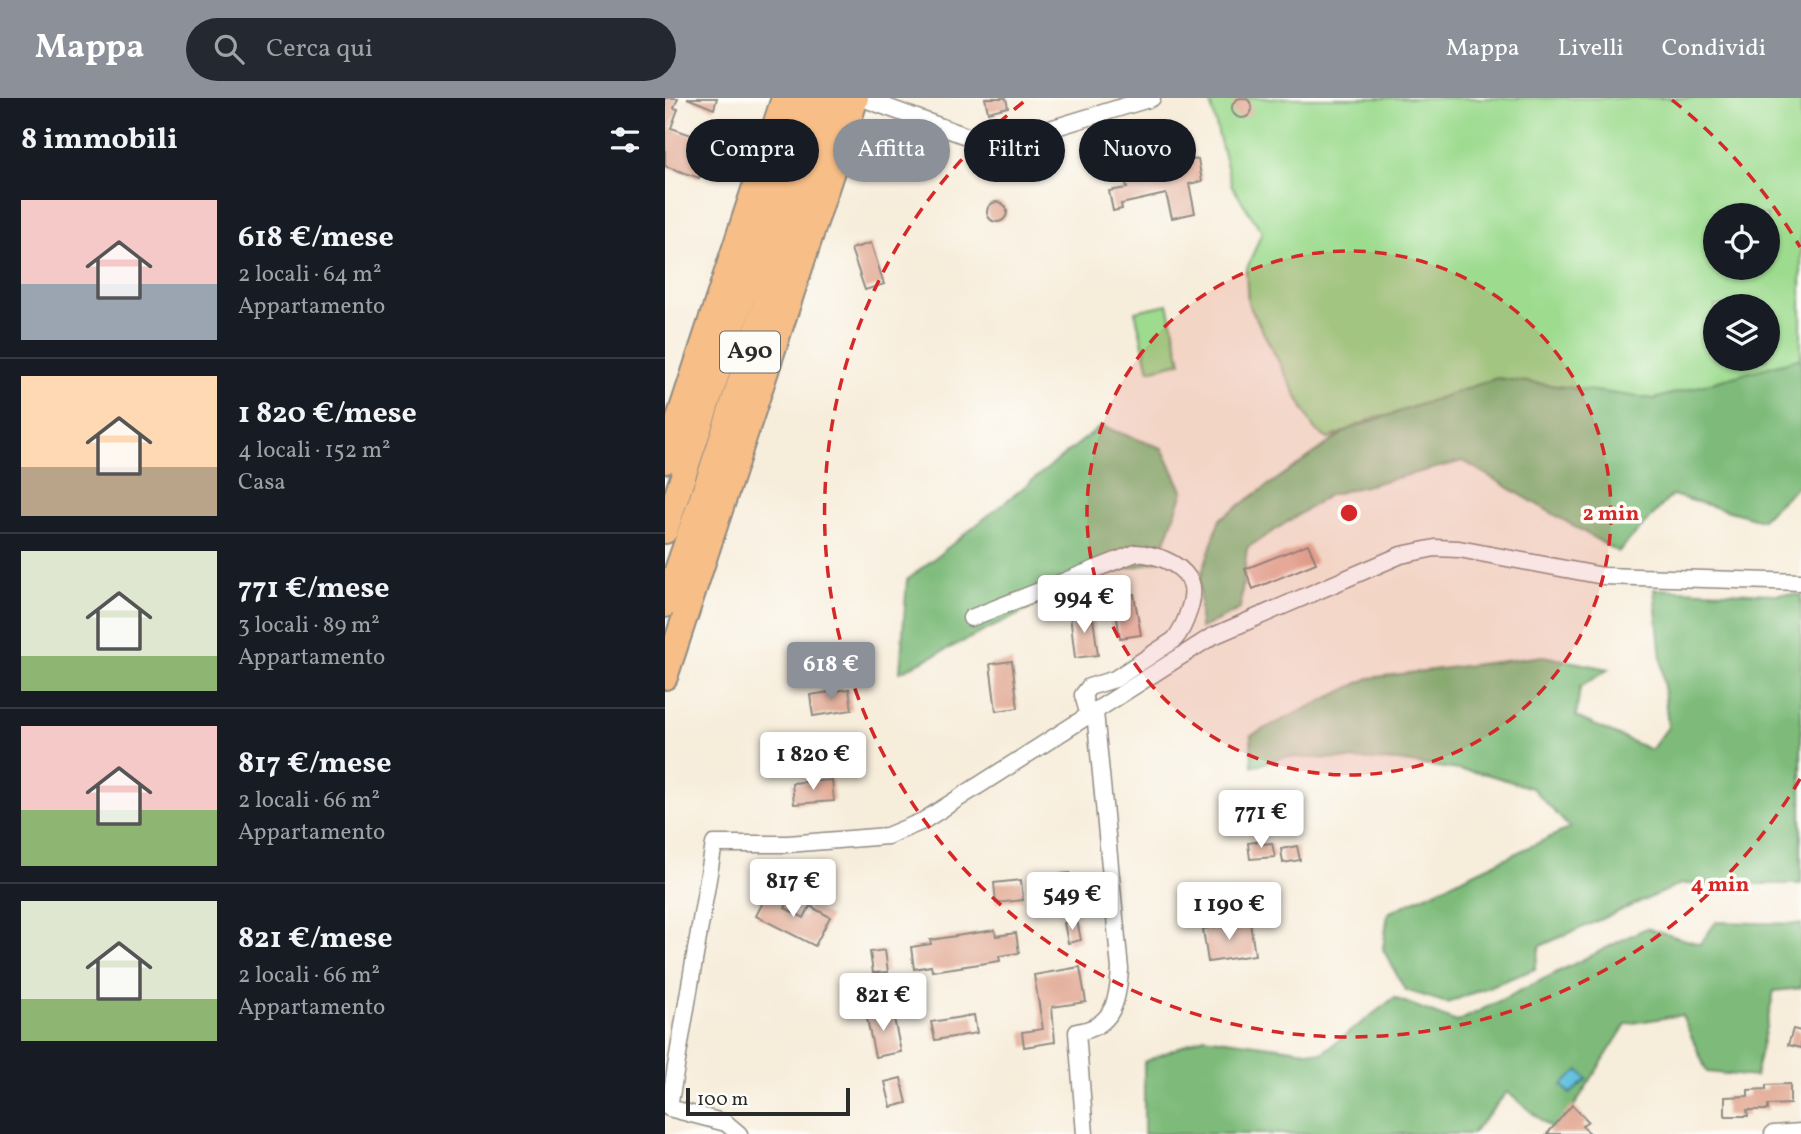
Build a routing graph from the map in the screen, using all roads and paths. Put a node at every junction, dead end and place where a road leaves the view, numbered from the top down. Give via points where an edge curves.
1 (785, 98) edge
2 (808, 98) edge
3 (832, 98) edge
4 (856, 98) edge
5 (862, 98) edge
6 (1152, 98) edge
7 (665, 461) edge
8 (665, 531) edge
9 (1801, 582) edge
10 (665, 605) edge
11 (971, 618) dead end
12 (665, 677) edge
13 (1092, 714) junction
14 (1801, 1132) edge
15 (739, 1134) edge
16 (1085, 1134) edge
17 (1773, 1134) edge

1 - 7 highway
2 - 8 highway, A90
3 - 10 highway, A90
4 - 12 highway
5 - 6 street via 1000,144
9 - 13 street via 1603,576 1434,548 1401,555 1211,637
11 - 13 street via 1136,553 1150,554 1181,570 1193,589 1181,632 1115,679 1089,687 1083,695
13 - 15 street via 954,803 887,836 714,844 669,1108 726,1123
13 - 16 street via 1121,968 1116,1003 1099,1026 1077,1032
14 - 17 street

